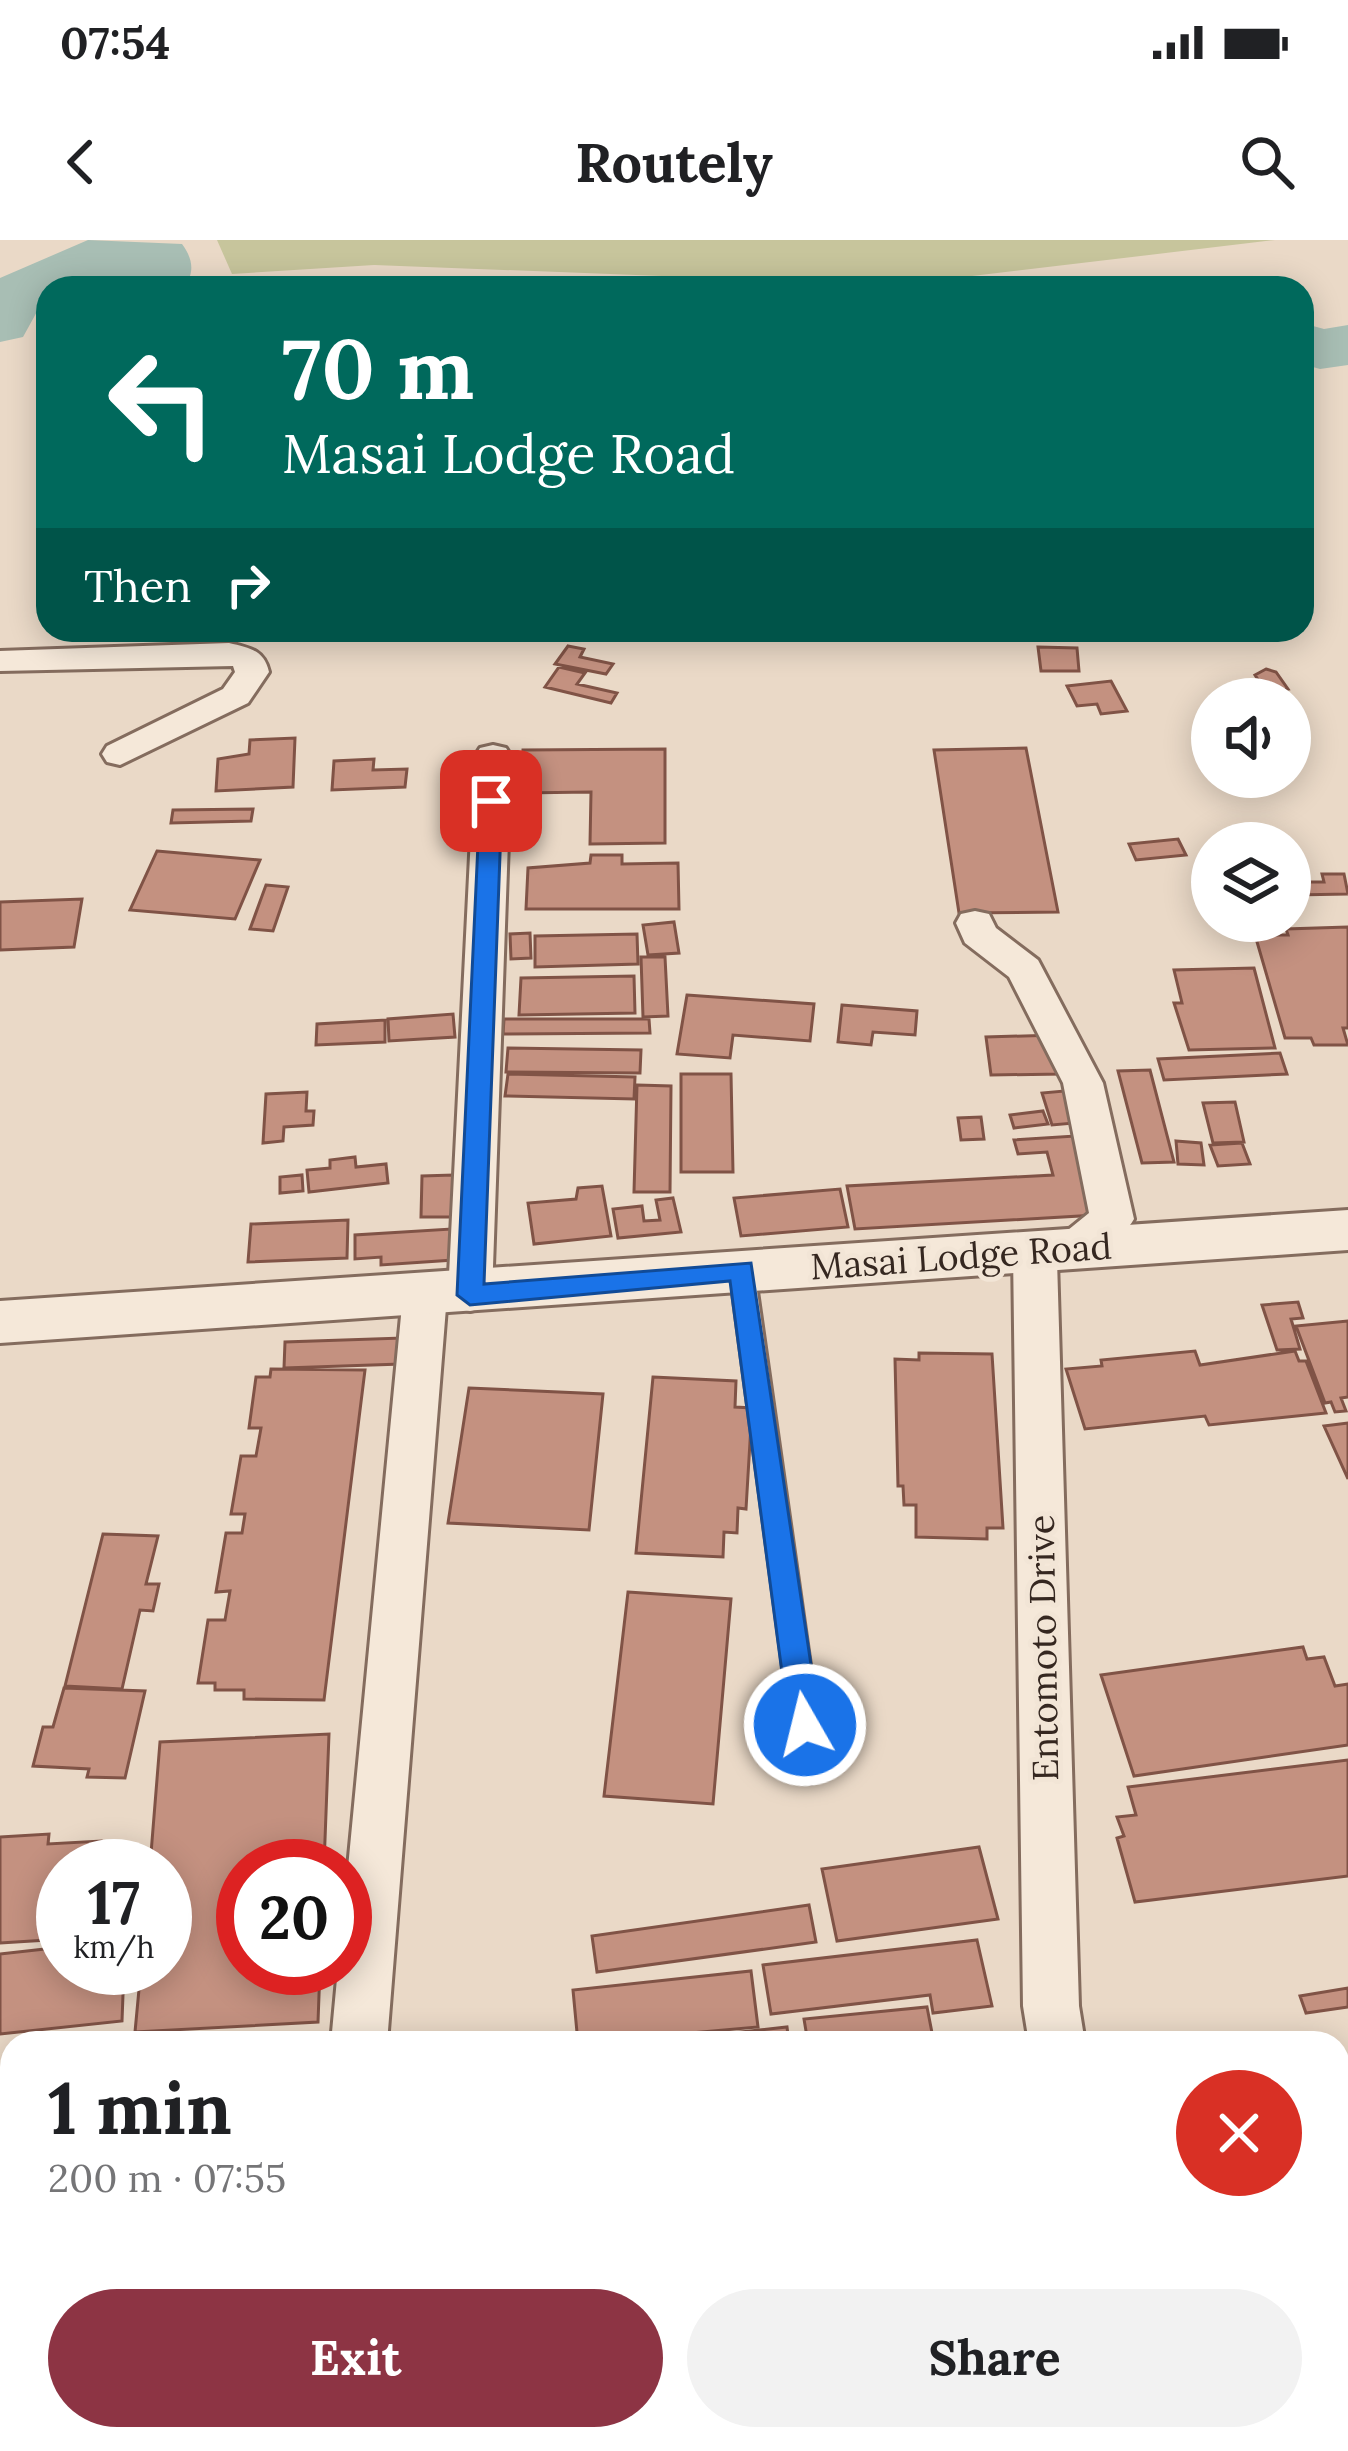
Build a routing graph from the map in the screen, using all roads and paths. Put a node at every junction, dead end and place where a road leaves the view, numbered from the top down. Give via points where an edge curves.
1 (0, 661) edge
2 (120, 754) dead end
3 (493, 756) dead end
4 (975, 923) dead end
5 (1348, 1230) edge
6 (1053, 1250) junction
7 (742, 1270) junction
8 (448, 1295) junction
9 (0, 1322) edge
10 (811, 1771) dead end
11 (360, 2031) edge
12 (1056, 2031) edge

1 - 2 street via 229,653 249,660 252,672 236,696
3 - 8 street
4 - 6 street via 1024,969 1083,1083 1112,1219
5 - 6 street, Masai Lodge Road
6 - 7 street, Masai Lodge Road
6 - 12 street, Entomoto Drive
7 - 8 street, Masai Lodge Road
7 - 10 lane
8 - 9 street, Masai Lodge Road
8 - 11 street

